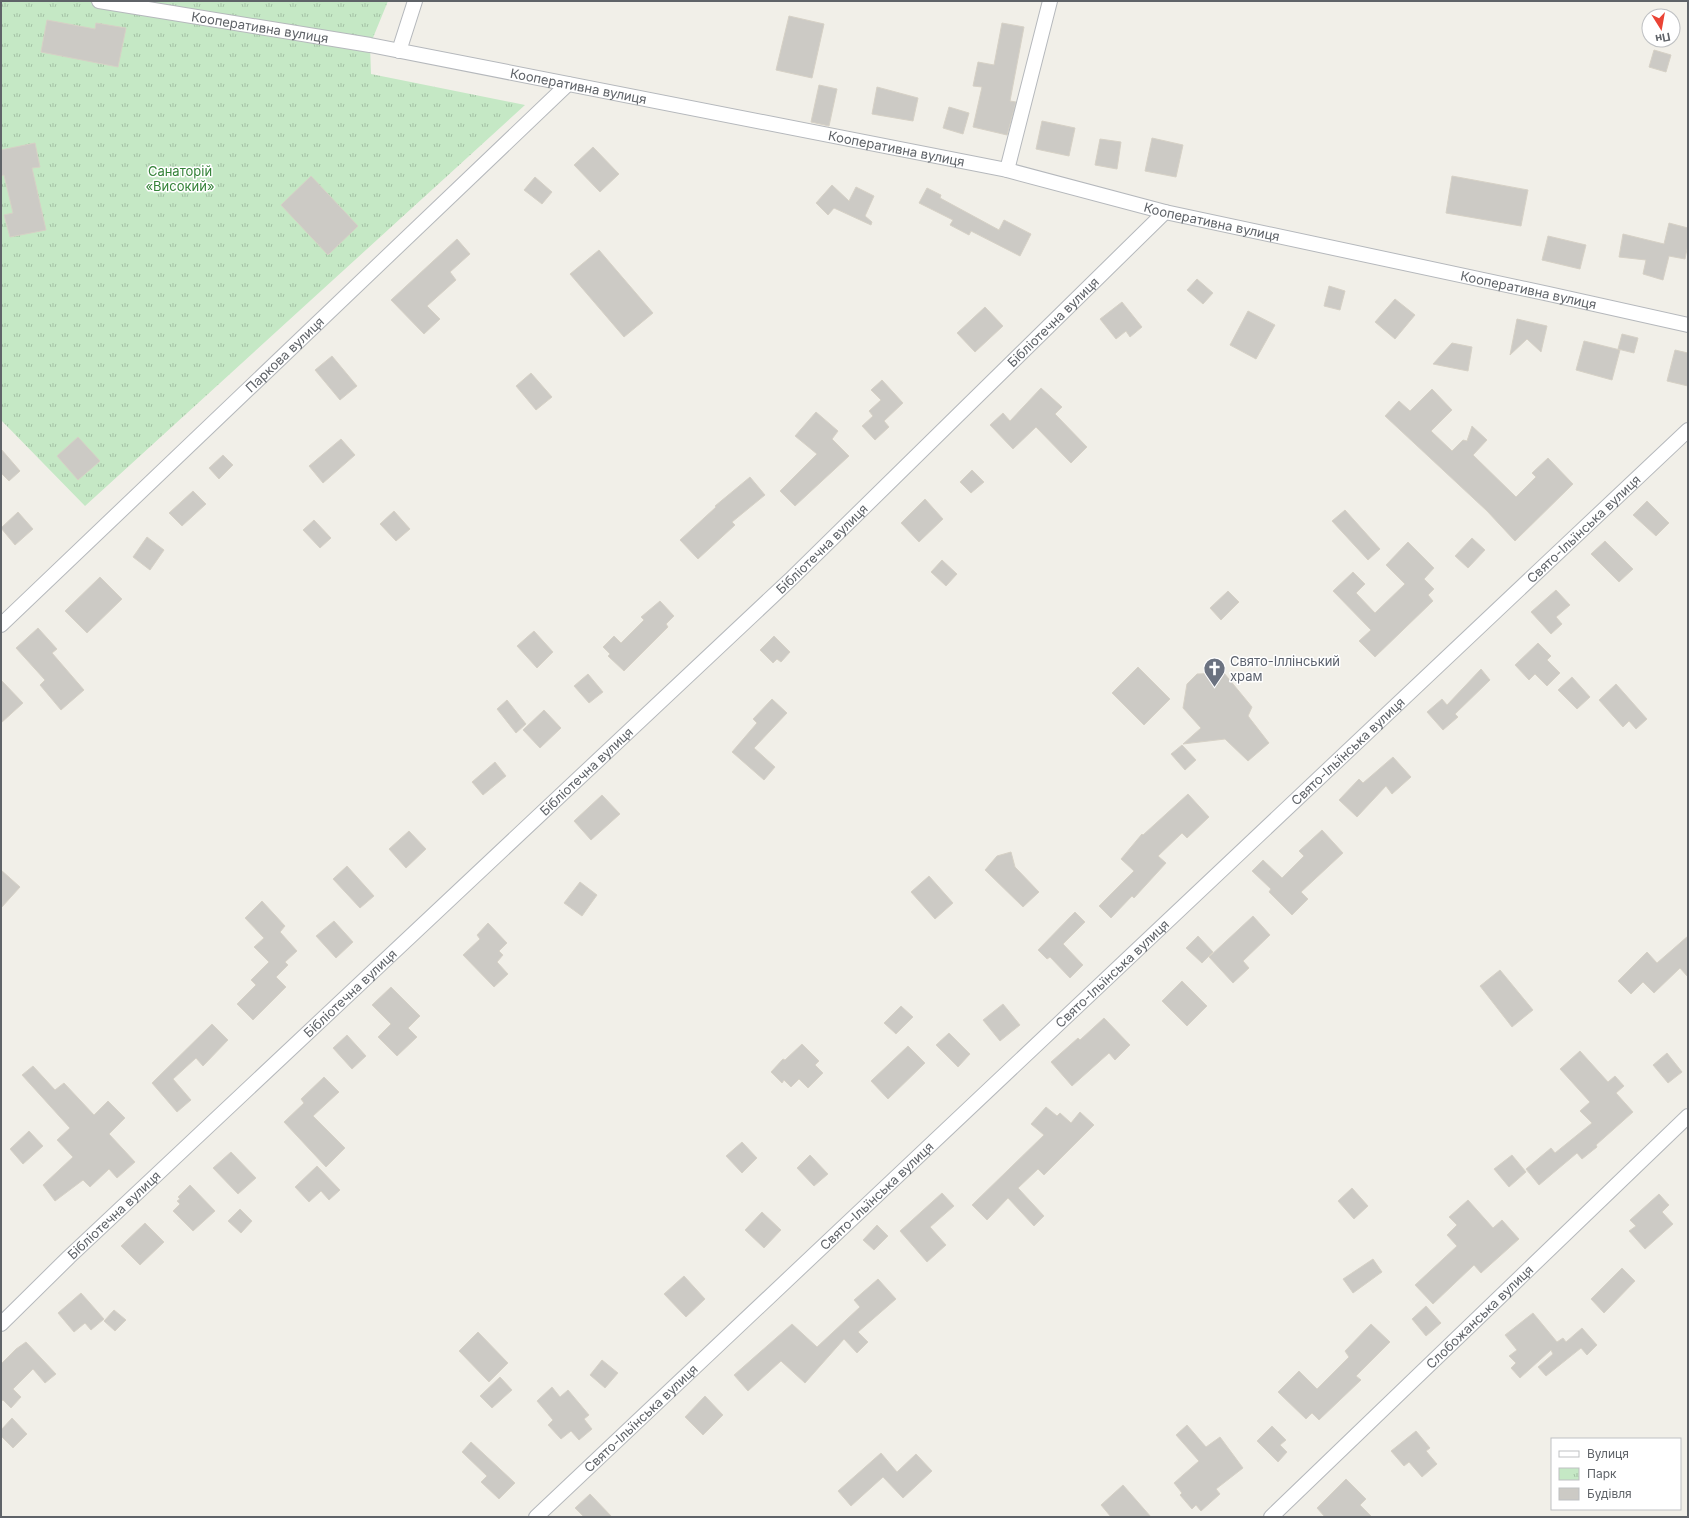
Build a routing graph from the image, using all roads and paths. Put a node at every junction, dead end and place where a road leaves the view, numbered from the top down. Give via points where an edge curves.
1 (99, 1) edge
2 (415, 1) edge
3 (1050, 1) edge
4 (399, 51) junction
5 (568, 84) junction
6 (1007, 170) junction
7 (1165, 212) junction
8 (1688, 325) edge
9 (1688, 430) edge
10 (1, 625) edge
11 (1688, 1116) edge
12 (1, 1324) edge
13 (536, 1517) edge
14 (1271, 1517) edge

1 - 4 street, Кооперативна вулиця
2 - 4 street
3 - 6 street
4 - 5 street, Кооперативна вулиця
5 - 6 street, Кооперативна вулиця
5 - 10 street, Паркова вулиця
6 - 7 street, Кооперативна вулиця
7 - 8 street, Кооперативна вулиця
7 - 12 street, Бібліотечна вулиця via 792,578 69,1257
9 - 13 street, Свято-Ільїнська вулиця
11 - 14 street, Слобожанська вулиця

